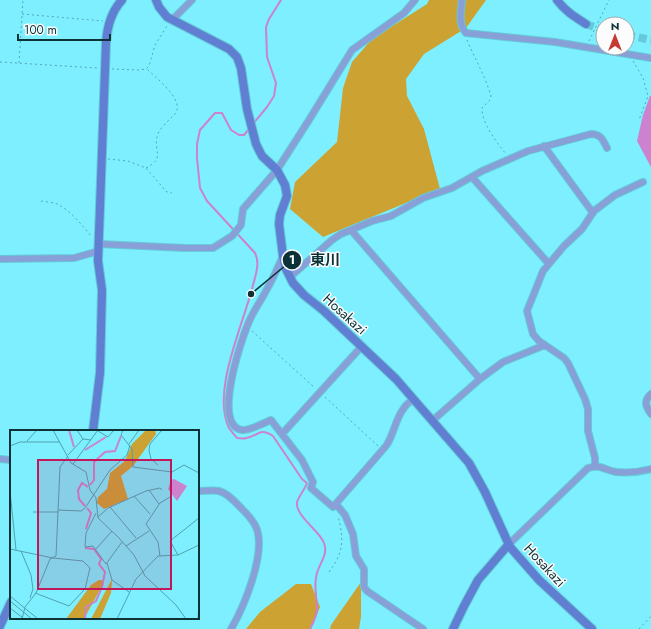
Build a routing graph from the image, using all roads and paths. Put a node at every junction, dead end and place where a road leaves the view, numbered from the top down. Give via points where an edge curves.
1 (23, 0) edge
2 (122, 0) edge
3 (156, 0) edge
4 (192, 0) edge
5 (415, 0) edge
6 (462, 0) edge
7 (557, 0) edge
8 (609, 0) edge
9 (22, 14) junction
10 (172, 20) junction
11 (109, 22) junction
12 (586, 24) tunnel mouth
13 (466, 33) junction
14 (586, 47) junction
15 (595, 48) edge
16 (635, 55) edge
17 (629, 56) edge
18 (651, 58) edge
19 (0, 62) edge
20 (18, 63) junction
21 (105, 68) junction
22 (146, 69) junction
23 (640, 120) dead end
24 (544, 146) junction
25 (607, 148) dead end
26 (511, 158) junction
27 (102, 159) junction
28 (146, 168) junction
29 (277, 170) junction
30 (472, 177) junction
31 (643, 182) dead end
32 (172, 193) dead end
33 (41, 201) dead end
34 (593, 213) junction
35 (351, 230) junction
36 (99, 245) junction
37 (283, 256) junction
38 (0, 259) edge
39 (549, 264) junction
40 (290, 278) junction
41 (545, 345) junction
42 (362, 346) junction
43 (480, 379) junction
44 (651, 394) edge
45 (413, 399) junction
46 (651, 414) edge
47 (432, 420) junction
48 (93, 430) edge
49 (282, 434) junction
50 (0, 459) edge
51 (10, 460) edge
52 (595, 466) junction
53 (651, 469) edge
54 (199, 490) edge
55 (334, 505) junction
56 (509, 544) junction
57 (329, 572) dead end
58 (10, 604) edge
59 (651, 616) edge
60 (0, 626) edge
61 (231, 629) edge
62 (423, 629) edge
63 (453, 629) edge
64 (592, 629) edge
65 (639, 629) edge

1 - 9 path
2 - 11 main road
3 - 10 main road, Hosakazi
4 - 10 street
5 - 29 street via 404,13 352,50
6 - 13 street via 461,21
7 - 12 main road
8 - 14 path
9 - 11 path
9 - 20 path
10 - 22 path via 155,45
10 - 29 main road, Hosakazi via 229,49 237,57 256,144 262,156
11 - 21 main road
13 - 14 street
13 - 26 path via 491,96 482,108 484,118 498,143
14 - 15 street
16 - 18 street
17 - 23 path via 647,89 648,96
19 - 20 path
20 - 21 path
21 - 22 path
21 - 27 main road
22 - 28 path via 171,92 178,109 158,134 157,159
24 - 25 street via 597,134 601,136
24 - 26 street
24 - 34 street
26 - 30 street
27 - 28 path via 128,161
27 - 36 main road
28 - 32 path via 164,190
29 - 36 street via 242,209 239,229 212,248
29 - 37 main road, Hosakazi via 285,185 287,196 279,220
30 - 35 street via 452,188 423,198 391,216
30 - 39 street
31 - 34 street via 614,195
33 - 36 path via 56,204 64,209
34 - 39 street via 582,229
35 - 40 street via 332,240
35 - 43 street
36 - 38 street via 74,258
36 - 48 main road via 98,261 102,290 100,373
37 - 40 main road, Hosakazi
37 - 49 street via 248,323 229,394 232,424 238,429 245,431 271,420
39 - 41 street via 543,271 527,311 533,334
40 - 42 main road, Hosakazi via 304,295
41 - 43 street via 503,362
41 - 52 street via 568,362 585,399
42 - 45 main road, Hosakazi via 396,378
42 - 49 street
43 - 47 street
44 - 46 street via 645,402
45 - 47 main road, Hosakazi
45 - 55 street via 400,413 386,446
47 - 56 main road, Hosakazi via 469,463
49 - 55 street via 302,460 313,482 311,488
50 - 51 street
52 - 53 street via 615,472 641,472
52 - 56 street via 588,468
54 - 61 street via 220,491 235,501 249,516 259,537 252,583 242,610
55 - 57 path via 342,546 337,562
55 - 62 street via 345,515 353,534 356,556 364,569 364,587
56 - 63 main road via 478,580
56 - 64 main road, Hosakazi via 539,580
58 - 60 main road
59 - 65 path

